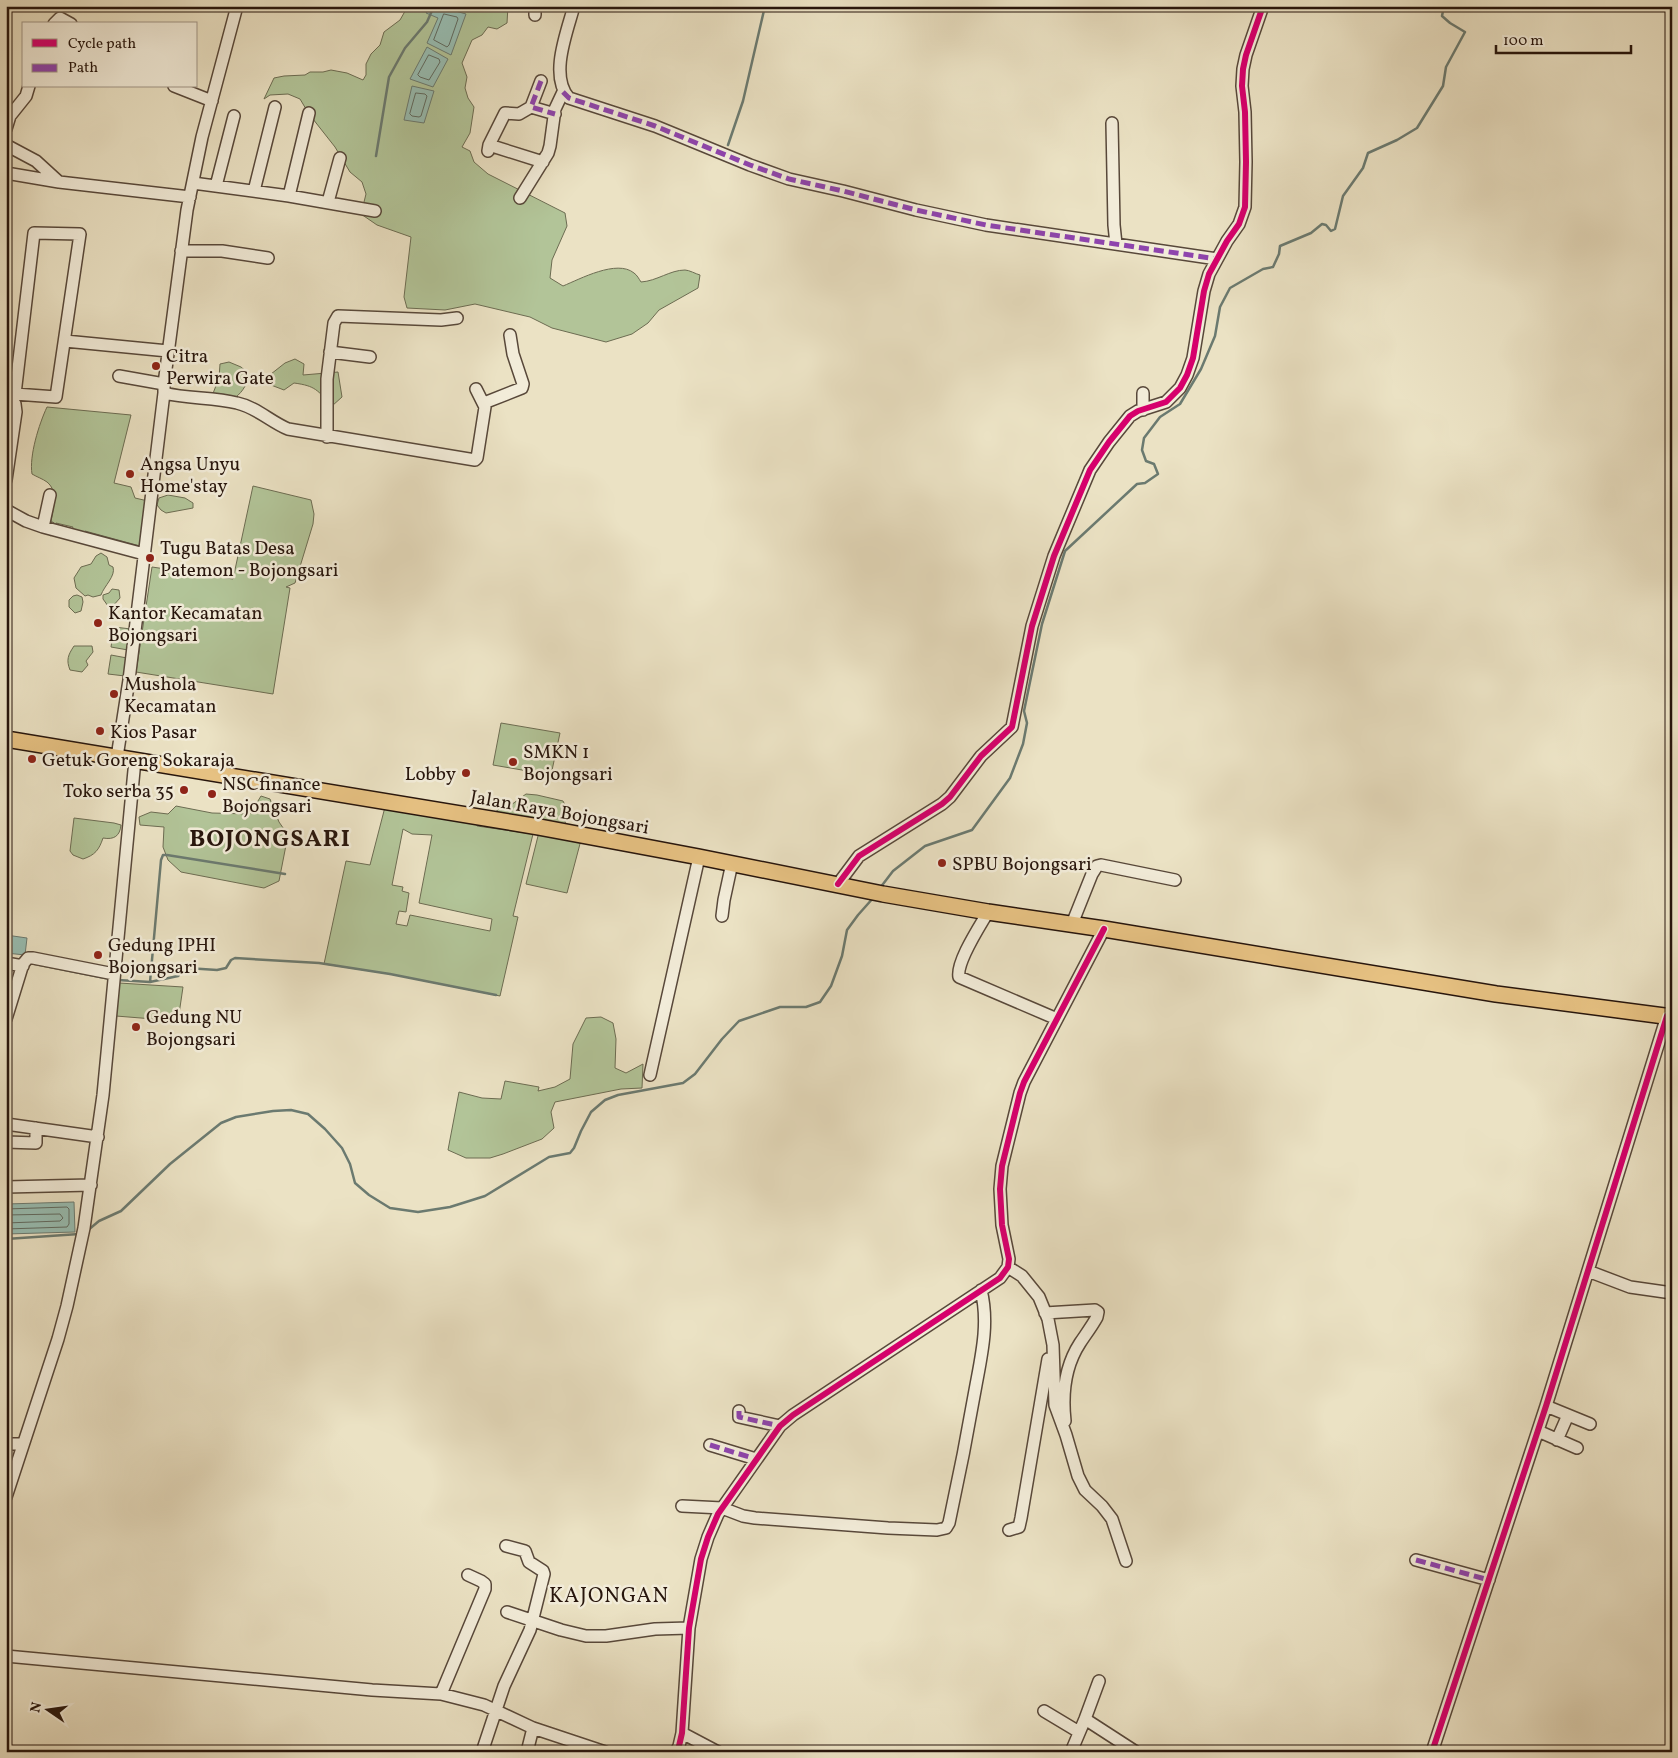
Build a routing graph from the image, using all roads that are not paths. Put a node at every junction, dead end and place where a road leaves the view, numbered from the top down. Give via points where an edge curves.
1 (237, 6) edge
2 (574, 6) edge
3 (1263, 6) edge
4 (56, 22) edge
5 (67, 22) edge
6 (541, 80) dead end
7 (28, 88) edge
8 (179, 88) edge
9 (563, 92) junction
10 (212, 101) junction
11 (275, 107) dead end
12 (532, 107) junction
13 (309, 113) dead end
14 (554, 114) junction
15 (234, 116) dead end
16 (1112, 122) dead end
17 (6, 129) edge
18 (6, 145) edge
19 (340, 158) dead end
20 (543, 162) junction
21 (6, 173) edge
22 (59, 182) junction
23 (193, 183) junction
24 (216, 186) junction
25 (254, 191) junction
26 (290, 196) junction
27 (190, 198) junction
28 (520, 198) dead end
29 (328, 202) junction
30 (375, 211) dead end
31 (1116, 244) junction
32 (181, 251) junction
33 (268, 258) dead end
34 (1217, 259) junction
35 (457, 318) dead end
36 (510, 335) dead end
37 (65, 341) junction
38 (168, 351) junction
39 (330, 352) junction
40 (370, 357) dead end
41 (119, 376) dead end
42 (164, 389) junction
43 (476, 389) dead end
44 (6, 401) edge
45 (484, 403) junction
46 (327, 437) junction
47 (6, 480) edge
48 (50, 494) dead end
49 (6, 510) edge
50 (43, 527) junction
51 (144, 554) junction
52 (6, 739) edge
53 (117, 757) junction
54 (135, 760) junction
55 (699, 856) junction
56 (732, 863) junction
57 (1175, 880) dead end
58 (838, 884) junction
59 (988, 912) junction
60 (722, 916) dead end
61 (1072, 924) junction
62 (1104, 929) junction
63 (6, 963) edge
64 (24, 963) junction
65 (113, 978) junction
66 (1669, 1016) edge
67 (1057, 1019) junction
68 (6, 1020) edge
69 (650, 1075) dead end
70 (6, 1124) edge
71 (36, 1128) junction
72 (98, 1137) junction
73 (6, 1142) edge
74 (91, 1184) junction
75 (6, 1187) edge
76 (1008, 1267) junction
77 (1588, 1271) junction
78 (981, 1290) junction
79 (1672, 1293) edge
80 (1045, 1313) junction
81 (1053, 1345) junction
82 (1546, 1406) junction
83 (739, 1411) dead end
84 (1568, 1415) junction
85 (1590, 1424) dead end
86 (780, 1426) junction
87 (1538, 1431) junction
88 (1066, 1435) junction
89 (1557, 1440) junction
90 (6, 1444) edge
91 (23, 1444) junction
92 (710, 1446) dead end
93 (1577, 1448) dead end
94 (756, 1459) junction
95 (6, 1497) edge
96 (682, 1506) dead end
97 (722, 1508) junction
98 (1010, 1530) dead end
99 (506, 1546) dead end
100 (1416, 1560) dead end
101 (1126, 1561) dead end
102 (468, 1574) dead end
103 (1489, 1580) junction
104 (507, 1612) dead end
105 (532, 1620) junction
106 (689, 1628) junction
107 (6, 1656) edge
108 (1099, 1681) dead end
109 (441, 1694) junction
110 (495, 1710) junction
111 (1044, 1711) dead end
112 (1085, 1720) junction
113 (532, 1728) junction
114 (1079, 1732) junction
115 (682, 1733) junction
116 (482, 1752) edge
117 (527, 1752) edge
118 (605, 1752) edge
119 (676, 1752) edge
120 (718, 1752) edge
121 (1071, 1752) edge
122 (1136, 1752) edge
123 (1432, 1752) edge

1 - 10 street
2 - 9 street via 561,60 559,77
3 - 34 street via 1243,69 1245,208
4 - 5 street via 60,18
6 - 12 street
7 - 17 street via 26,96 10,116
8 - 10 street
9 - 14 street
9 - 31 street via 569,98 655,126 789,179 986,225
10 - 23 street
11 - 25 street
12 - 14 street
12 - 20 street via 519,114 505,113 488,148
13 - 26 street
14 - 20 street via 550,146
15 - 24 street
16 - 31 street
18 - 22 street via 36,161
19 - 29 street
20 - 28 street
21 - 22 street
22 - 27 street
23 - 24 street
23 - 27 street
24 - 25 street
25 - 26 street
26 - 29 street
27 - 32 street
29 - 30 street
31 - 34 street
32 - 33 street via 222,251
32 - 38 street
34 - 58 street via 1204,291 1193,358 1180,388 1166,402 1143,402 1094,463 1054,556 1032,626 1010,730 980,756 942,804 859,856
35 - 39 street via 338,316
36 - 45 street via 522,388
37 - 37 street via 80,234 34,232 15,394 56,397
37 - 38 street
38 - 42 street
39 - 40 street
39 - 46 street
41 - 42 street
42 - 46 street via 237,403 267,416 288,430
42 - 51 street
43 - 45 street
44 - 47 street via 15,404 16,412
45 - 46 street via 478,458 474,460
48 - 50 street
49 - 50 street
50 - 51 street
51 - 53 street
52 - 53 main road, Jalan Raya Bojongsari
53 - 54 main road, Jalan Raya Bojongsari
54 - 55 main road, Jalan Raya Bojongsari
54 - 65 street
55 - 56 main road, Jalan Raya Bojongsari
55 - 69 street
56 - 58 main road, Jalan Raya Bojongsari
56 - 60 street
57 - 61 street via 1097,866
58 - 59 main road, Jalan Raya Bojongsari
59 - 61 main road, Jalan Raya Bojongsari
59 - 67 street via 966,950 958,977
61 - 62 main road, Jalan Raya Bojongsari
62 - 66 main road, Jalan Raya Bojongsari via 1496,994
62 - 67 street
63 - 64 street
64 - 65 street via 33,958
64 - 68 street
65 - 72 street
66 - 77 street
67 - 76 street via 1024,1082 1002,1166 1002,1225
70 - 71 street
71 - 72 street
71 - 73 street via 36,1143
72 - 74 street
74 - 75 street
74 - 91 street via 67,1306
76 - 78 street via 1000,1278
76 - 80 street via 1022,1276 1039,1297
77 - 79 street via 1630,1288
77 - 82 street
78 - 86 street
78 - 97 street via 985,1304 984,1337 969,1429 946,1528 888,1528 755,1518
80 - 81 street
80 - 88 street via 1098,1312 1070,1363 1063,1394
81 - 88 street via 1055,1404
81 - 98 street via 1019,1527
82 - 84 street
82 - 87 street
83 - 86 street via 739,1418
84 - 85 street
84 - 89 street
86 - 94 street
87 - 89 street
87 - 103 street
88 - 101 street via 1081,1485 1112,1519
89 - 93 street
90 - 91 street
91 - 95 street
92 - 94 street
94 - 97 street
96 - 97 street
97 - 106 street via 701,1560
99 - 105 street via 525,1551 529,1562 543,1571
100 - 103 street
102 - 109 street via 482,1580 485,1589
103 - 123 street
104 - 105 street
105 - 106 street via 586,1636
105 - 110 street
106 - 115 street
107 - 109 street
108 - 112 street
109 - 110 street
110 - 113 street
110 - 116 street
111 - 114 street
112 - 114 street
112 - 122 street
113 - 117 street
113 - 118 street
114 - 121 street
115 - 119 street
115 - 120 street

